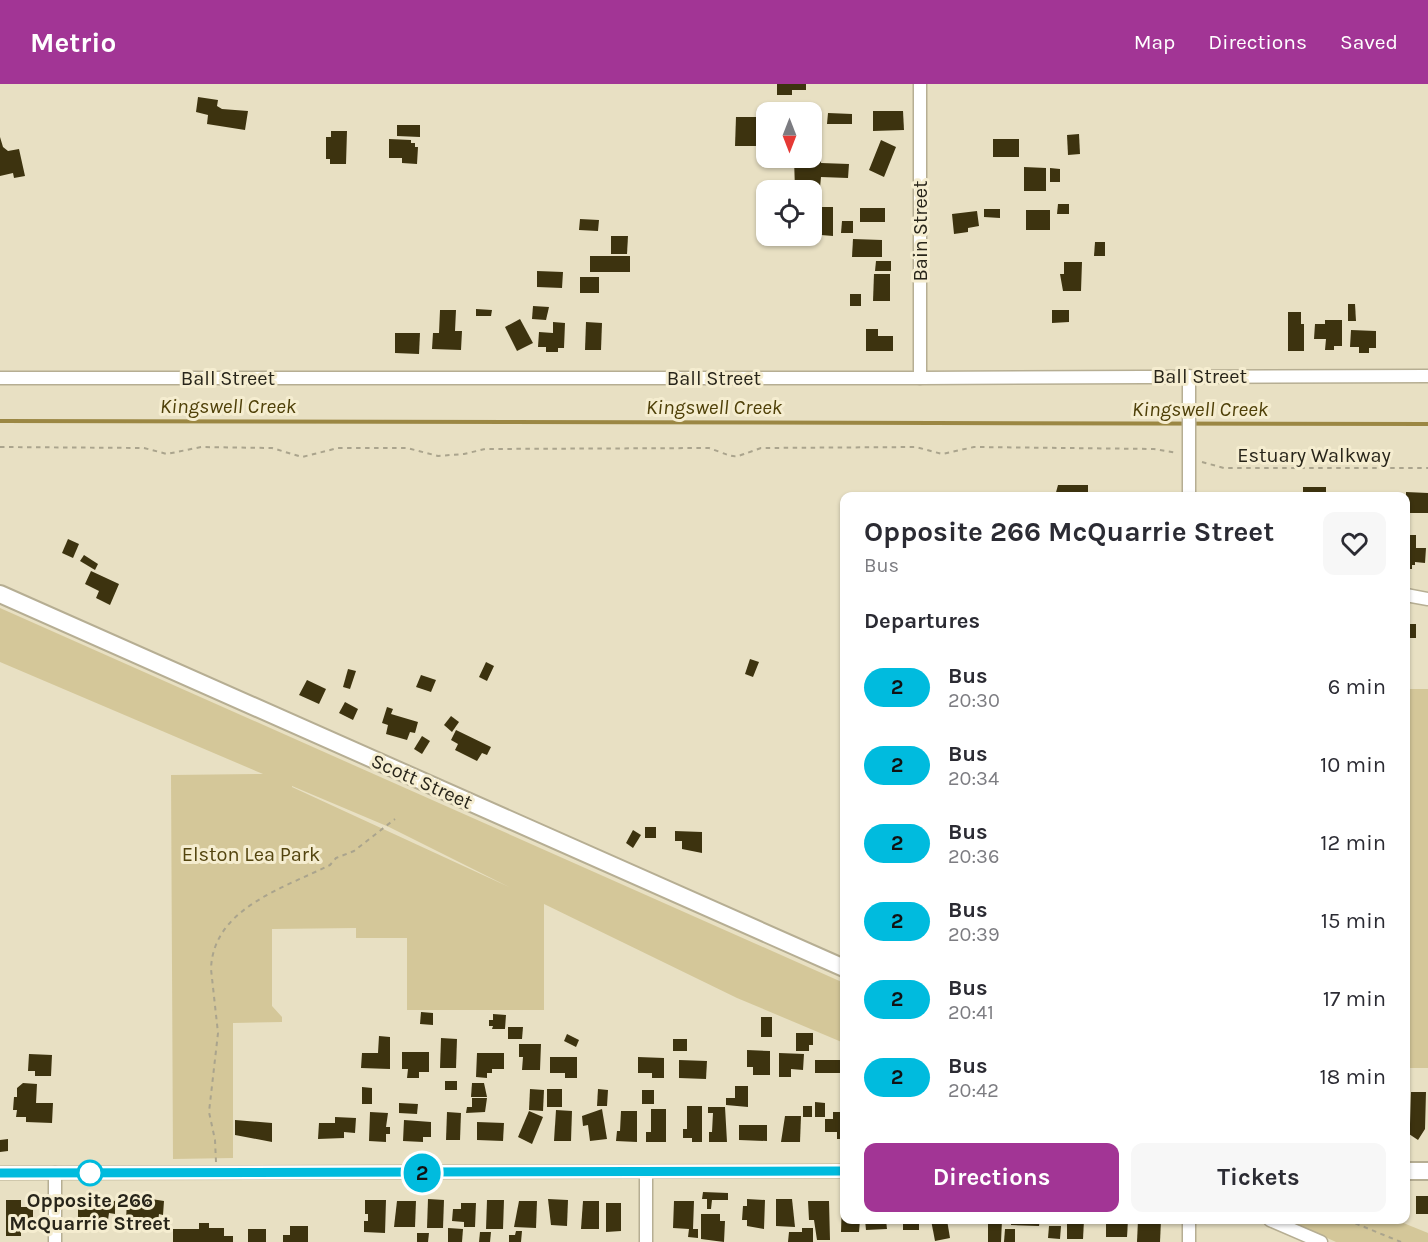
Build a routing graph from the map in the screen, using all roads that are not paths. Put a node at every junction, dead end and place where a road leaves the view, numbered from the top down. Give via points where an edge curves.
1 (920, 84) edge
2 (1189, 376) junction
3 (1428, 376) edge
4 (0, 378) edge
5 (920, 378) junction
6 (1189, 492) edge
7 (0, 594) edge
8 (1410, 596) edge
9 (1428, 599) edge
10 (840, 966) edge
11 (840, 1171) edge
12 (1410, 1171) edge
13 (1428, 1171) edge
14 (646, 1172) junction
15 (0, 1173) edge
16 (55, 1173) junction
17 (1189, 1224) edge
18 (1279, 1224) edge
19 (55, 1242) edge
20 (646, 1242) edge
21 (1189, 1242) edge
22 (1321, 1242) edge

1 - 5 street, Bain Street
2 - 3 street, Ball Street
2 - 5 street, Ball Street
2 - 6 street
4 - 5 street, Ball Street
7 - 10 main road, Scott Street
8 - 9 street
11 - 14 street
12 - 13 main road
14 - 16 street
14 - 20 street
15 - 16 street
16 - 19 street
17 - 21 street
18 - 22 street

